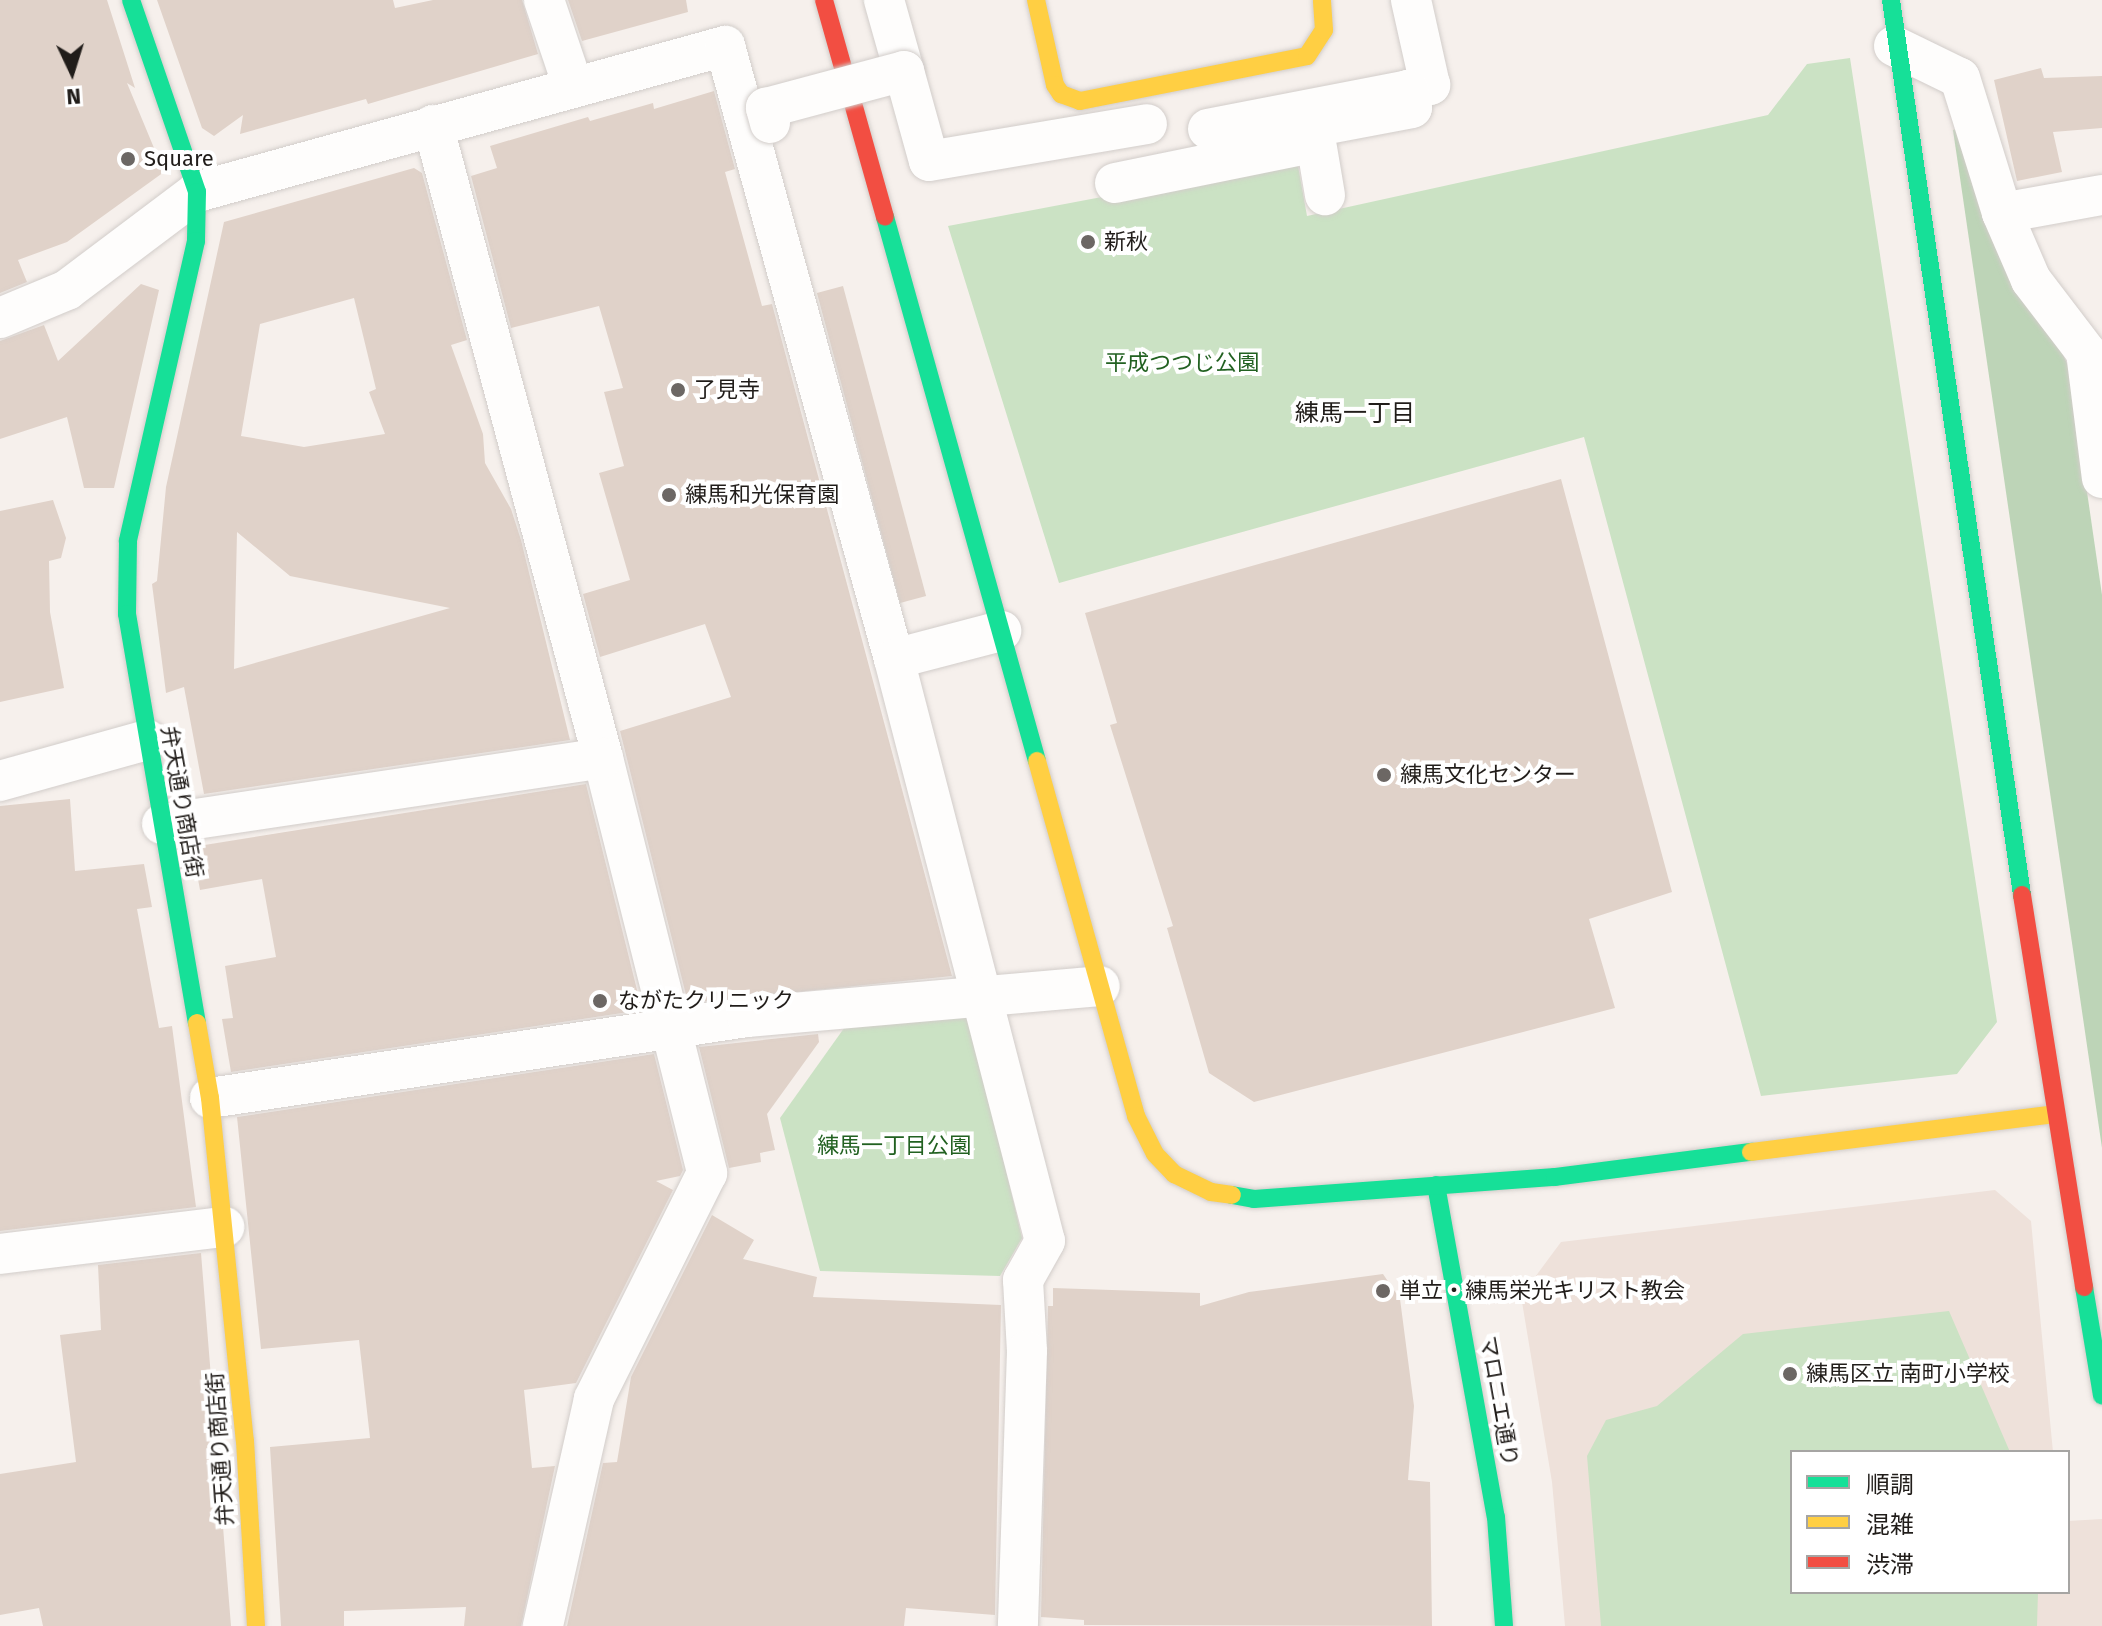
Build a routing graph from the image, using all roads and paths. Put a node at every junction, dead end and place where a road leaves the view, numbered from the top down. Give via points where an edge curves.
1 (131, 0) edge
2 (544, 0) edge
3 (824, 0) edge
4 (884, 0) edge
5 (1036, 0) edge
6 (1322, 0) edge
7 (1411, 0) edge
8 (1891, 0) edge
9 (1894, 46) junction
10 (904, 71) junction
11 (573, 86) junction
12 (1408, 90) junction
13 (770, 123) dead end
14 (1147, 124) dead end
15 (433, 125) junction
16 (1208, 129) dead end
17 (1256, 154) junction
18 (1115, 183) dead end
19 (197, 192) junction
20 (1325, 195) dead end
21 (2102, 195) edge
22 (2002, 213) junction
23 (0, 318) edge
24 (2094, 352) edge
25 (2102, 478) edge
26 (1001, 631) junction
27 (894, 659) junction
28 (147, 740) junction
29 (603, 758) junction
30 (0, 781) edge
31 (162, 824) junction
32 (1100, 986) junction
33 (983, 997) junction
34 (668, 1029) junction
35 (210, 1098) junction
36 (2054, 1114) junction
37 (1436, 1185) junction
38 (224, 1227) junction
39 (0, 1254) edge
40 (2102, 1396) edge
41 (256, 1626) edge
42 (543, 1626) edge
43 (1018, 1626) edge
44 (1504, 1626) edge

1 - 19 street, 弁天通り商店街
2 - 11 street
3 - 26 street
4 - 10 street
5 - 6 street via 1055,85 1061,94 1080,101 1307,56 1324,30
7 - 12 street via 1430,85
8 - 9 street
9 - 22 street via 1960,78
9 - 36 street
10 - 13 street, bridge via 766,108
10 - 14 street, bridge via 929,161
11 - 15 street
11 - 27 street via 725,46
12 - 16 street
12 - 17 street via 1412,108 1253,138
15 - 19 street
15 - 29 street
17 - 18 street
17 - 20 street via 1316,142
19 - 23 street via 67,290
19 - 28 street, 弁天通り商店街 via 196,241 128,541 127,614
21 - 22 street
22 - 24 street via 2031,280
24 - 25 street
26 - 27 street
26 - 32 street
27 - 33 street
28 - 30 street
28 - 31 street, 弁天通り商店街
29 - 31 street
29 - 34 street
31 - 35 street, 弁天通り商店街
32 - 33 street
32 - 37 street via 1140,1129 1174,1174 1211,1192 1254,1199
33 - 34 street
33 - 43 street via 1045,1241 1023,1280 1027,1351
34 - 35 street
34 - 42 street via 707,1173 594,1399
35 - 38 street, 弁天通り商店街
36 - 37 street via 1555,1177
36 - 40 street
37 - 44 street, マロニエ通り via 1496,1517
38 - 39 street
38 - 41 street, 弁天通り商店街

